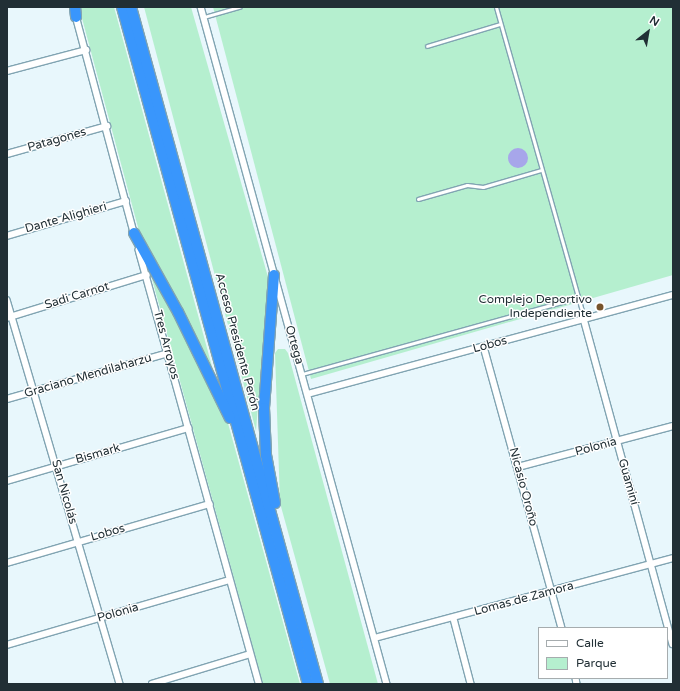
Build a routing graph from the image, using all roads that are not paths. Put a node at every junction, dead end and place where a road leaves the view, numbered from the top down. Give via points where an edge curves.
1 (71, 7) edge
2 (75, 7) edge
3 (122, 7) edge
4 (131, 7) edge
5 (201, 7) edge
6 (240, 7) edge
7 (496, 7) edge
8 (76, 17) junction
9 (204, 18) junction
10 (500, 24) junction
11 (427, 46) dead end
12 (86, 50) junction
13 (7, 71) edge
14 (106, 126) junction
15 (7, 154) edge
16 (540, 170) junction
17 (418, 199) dead end
18 (126, 201) junction
19 (134, 233) junction
20 (7, 236) edge
21 (147, 275) junction
22 (274, 275) junction
23 (673, 295) edge
24 (576, 298) junction
25 (7, 300) edge
26 (9, 317) edge
27 (584, 319) junction
28 (484, 347) junction
29 (168, 353) junction
30 (302, 374) junction
31 (35, 391) junction
32 (308, 394) junction
33 (7, 399) edge
34 (673, 426) edge
35 (188, 428) junction
36 (616, 441) junction
37 (56, 466) junction
38 (518, 467) junction
39 (7, 481) edge
40 (253, 484) junction
41 (210, 504) junction
42 (78, 542) junction
43 (673, 558) edge
44 (7, 563) edge
45 (285, 564) junction
46 (651, 564) junction
47 (229, 580) junction
48 (552, 591) junction
49 (100, 618) junction
50 (454, 619) junction
51 (562, 627) edge
52 (375, 638) junction
53 (673, 644) edge
54 (7, 645) edge
55 (250, 654) junction
56 (120, 684) edge
57 (152, 684) edge
58 (259, 684) edge
59 (308, 684) edge
60 (318, 684) edge
61 (387, 684) edge
62 (472, 684) edge

1 - 8 street, Tres Arroyos
2 - 8 highway
3 - 40 highway, Acceso Presidente Perón
4 - 45 highway, Acceso Presidente Perón
5 - 9 street, Ortega
6 - 9 lane
7 - 10 lane
8 - 12 street, Tres Arroyos
9 - 22 street, Ortega
10 - 11 lane
10 - 16 lane
12 - 13 street
12 - 14 street, Tres Arroyos
14 - 15 street, Patagones
14 - 18 street, Tres Arroyos
16 - 17 lane via 483,187 467,185
16 - 24 lane
18 - 19 street, Tres Arroyos
18 - 20 street, Dante Alighieri
19 - 21 street, Tres Arroyos
19 - 40 highway via 178,312 226,408
21 - 26 street, Sadi Carnot
21 - 29 street, Tres Arroyos
22 - 30 street, Ortega
22 - 45 highway via 264,408 269,473 285,542
23 - 27 street, Lobos
24 - 27 lane
24 - 30 lane
25 - 26 street, San Nicolás
26 - 31 street, San Nicolás
27 - 28 street, Lobos
27 - 36 street, Guaminí
28 - 32 street, Lobos
28 - 38 street, Nicasio Oroño
29 - 31 street, Graciano Mendilaharzu
29 - 35 street, Tres Arroyos
30 - 32 street, Ortega
31 - 33 street, Graciano Mendilaharzu
31 - 37 street, San Nicolás
32 - 52 street, Ortega
34 - 36 street, Polonia
35 - 37 street, Bismark
35 - 41 street, Tres Arroyos
36 - 38 street, Polonia
36 - 46 street, Guaminí
37 - 39 street, Bismark
37 - 42 street, San Nicolás
38 - 48 street, Nicasio Oroño
40 - 59 highway, Acceso Presidente Perón
41 - 42 street, Lobos
41 - 47 street, Tres Arroyos
42 - 44 street, Lobos
42 - 49 street, San Nicolás
43 - 46 street, Lomas de Zamora
45 - 60 highway, Acceso Presidente Perón
46 - 48 street, Lomas de Zamora
46 - 53 street, Guaminí
47 - 49 street, Polonia
47 - 55 street, Tres Arroyos
48 - 50 street, Lomas de Zamora
48 - 51 street, Nicasio Oroño
49 - 54 street, Polonia
49 - 56 street, San Nicolás
50 - 52 street, Lomas de Zamora
50 - 62 street
52 - 61 street, Ortega
55 - 57 street
55 - 58 street, Tres Arroyos

